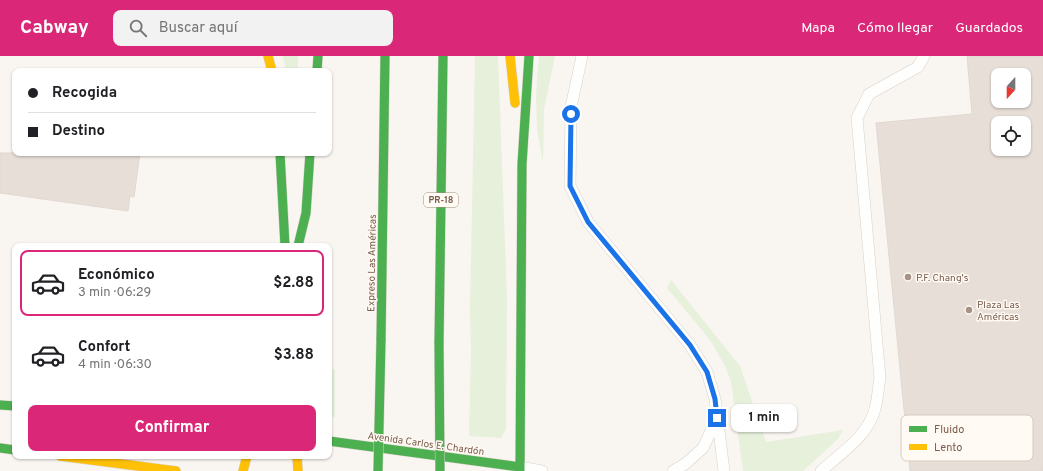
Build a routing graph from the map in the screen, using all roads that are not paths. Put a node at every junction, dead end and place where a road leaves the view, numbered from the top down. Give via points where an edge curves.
1 (268, 56) edge
2 (318, 56) edge
3 (385, 56) edge
4 (443, 56) edge
5 (510, 56) edge
6 (529, 56) edge
7 (582, 56) edge
8 (924, 56) edge
9 (271, 68) edge
10 (317, 68) edge
11 (280, 156) edge
12 (310, 156) edge
13 (522, 164) junction
14 (285, 243) edge
15 (299, 243) edge
16 (0, 405) edge
17 (12, 406) edge
18 (717, 418) junction
19 (332, 441) edge
20 (0, 448) edge
21 (12, 450) edge
22 (83, 459) edge
23 (246, 459) edge
24 (297, 459) edge
25 (520, 469) edge
26 (176, 471) edge
27 (242, 471) edge
28 (298, 471) edge
29 (378, 471) edge
30 (440, 471) edge
31 (542, 471) edge
32 (673, 471) edge
33 (724, 471) edge
34 (821, 471) edge

1 - 9 main road
2 - 10 main road
3 - 29 main road, Expreso Las Américas, bridge
4 - 30 main road, PR-18, bridge
5 - 13 main road
6 - 13 main road
7 - 18 lane via 571,107 570,186 588,222 690,345 707,372 715,399
8 - 34 lane via 918,67 869,94 857,118 880,378 875,409 867,427 850,447
11 - 14 main road
12 - 15 main road via 306,213
13 - 25 main road
16 - 17 main road
18 - 32 lane via 703,448
18 - 33 lane
19 - 25 main road, Avenida Carlos E. Chardón
20 - 21 main road
22 - 26 main road
23 - 27 main road
24 - 28 main road
25 - 31 lane

